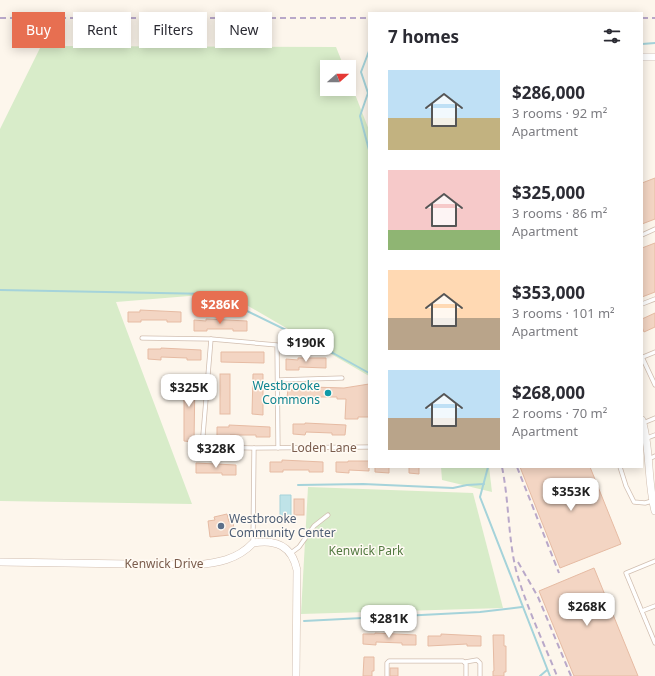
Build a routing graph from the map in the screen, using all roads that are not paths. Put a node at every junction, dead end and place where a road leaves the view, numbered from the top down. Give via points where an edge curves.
1 (643, 57) edge
2 (655, 57) edge
3 (655, 229) edge
4 (643, 235) edge
5 (655, 299) edge
6 (643, 304) edge
7 (142, 338) dead end
8 (211, 339) junction
9 (655, 352) edge
10 (643, 357) edge
11 (643, 359) edge
12 (342, 378) dead end
13 (278, 380) junction
14 (655, 385) edge
15 (655, 418) edge
16 (643, 421) edge
17 (643, 425) edge
18 (655, 435) edge
19 (646, 438) junction
20 (368, 447) edge
21 (254, 448) junction
22 (278, 448) junction
23 (652, 457) edge
24 (620, 468) edge
25 (652, 501) junction
26 (655, 511) edge
27 (328, 515) dead end
28 (253, 543) junction
29 (291, 553) junction
30 (655, 561) edge
31 (0, 562) edge
32 (655, 606) edge
33 (642, 611) junction
34 (655, 643) edge
35 (465, 662) junction
36 (296, 676) edge
37 (387, 676) edge
38 (466, 676) edge
39 (480, 676) edge

1 - 2 street
3 - 4 lane
5 - 6 lane
7 - 8 lane, Loden Lane
8 - 13 lane, Loden Lane via 277,345
8 - 21 lane, Loden Lane via 202,447
9 - 10 lane
11 - 14 lane
12 - 13 lane
13 - 22 lane, Loden Lane
15 - 16 lane
17 - 19 street
18 - 19 lane
19 - 23 street
20 - 22 lane, Loden Lane
21 - 22 lane, Loden Lane
21 - 28 lane
23 - 25 street via 649,481
24 - 25 lane via 634,502
25 - 26 street
27 - 29 lane via 314,526 299,547
28 - 29 street via 275,543 282,545
28 - 31 street, Kenwick Drive via 245,552 209,564
29 - 36 street via 297,570
30 - 33 lane via 626,573
32 - 33 lane
33 - 34 lane
35 - 37 lane via 389,661
35 - 38 lane
35 - 39 lane via 477,660 480,663

